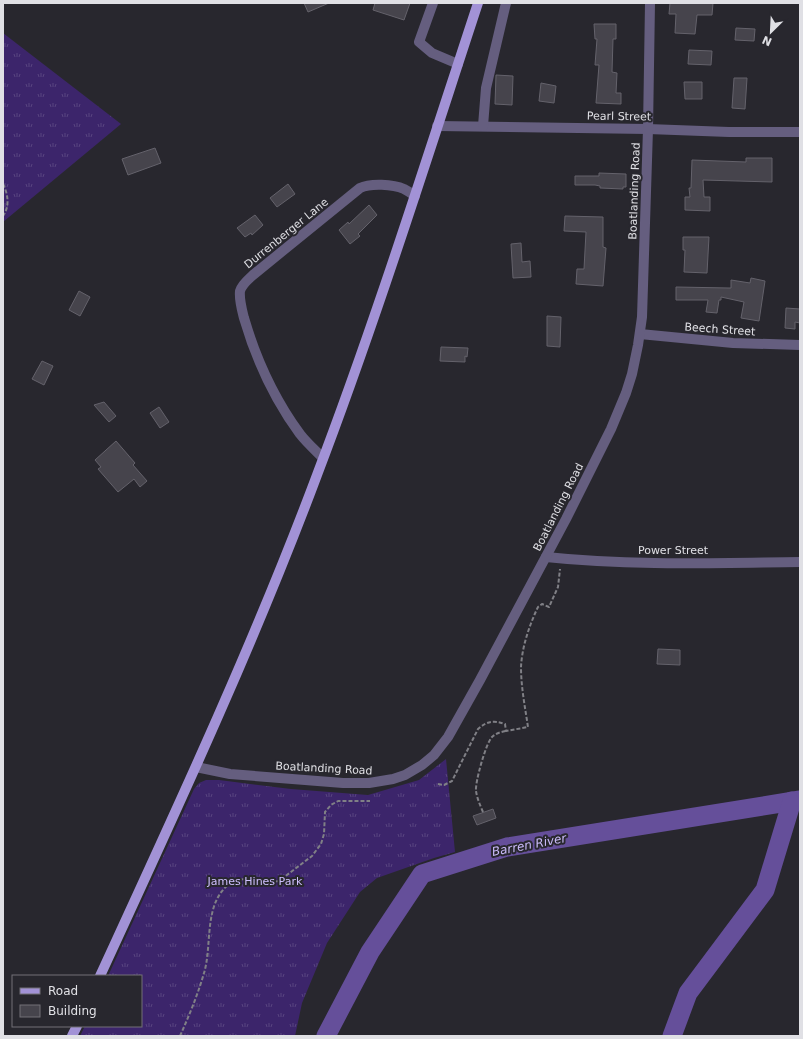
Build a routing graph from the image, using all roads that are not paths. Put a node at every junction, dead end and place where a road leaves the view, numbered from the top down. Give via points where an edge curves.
1 (433, 3) edge
2 (478, 3) edge
3 (506, 3) edge
4 (650, 3) edge
5 (458, 64) junction
6 (437, 126) junction
7 (483, 126) junction
8 (648, 129) junction
9 (800, 132) edge
10 (415, 196) junction
11 (640, 334) junction
12 (800, 345) edge
13 (323, 458) junction
14 (546, 557) junction
15 (800, 562) edge
16 (196, 767) junction
17 (100, 975) edge
18 (76, 1027) edge
19 (72, 1036) edge

1 - 5 street via 420,42 432,53
2 - 5 main road
3 - 7 street via 486,88
4 - 8 street, Boatlanding Road
5 - 6 main road
6 - 7 street, Pearl Street
6 - 10 main road
7 - 8 street, Pearl Street
8 - 9 street, Pearl Street
8 - 11 street, Boatlanding Road
10 - 13 main road via 363,351
10 - 13 street, Durrenberger Lane via 403,188 370,185 360,188 253,275 240,291 242,310 264,370 300,433
11 - 12 street, Beech Street via 733,343
11 - 14 street, Boatlanding Road via 632,374 619,411
13 - 16 main road via 266,603
14 - 15 street, Power Street via 612,562
14 - 16 street, Boatlanding Road via 448,737 434,755 417,768 392,779 356,783 230,774
16 - 17 main road
18 - 19 main road

